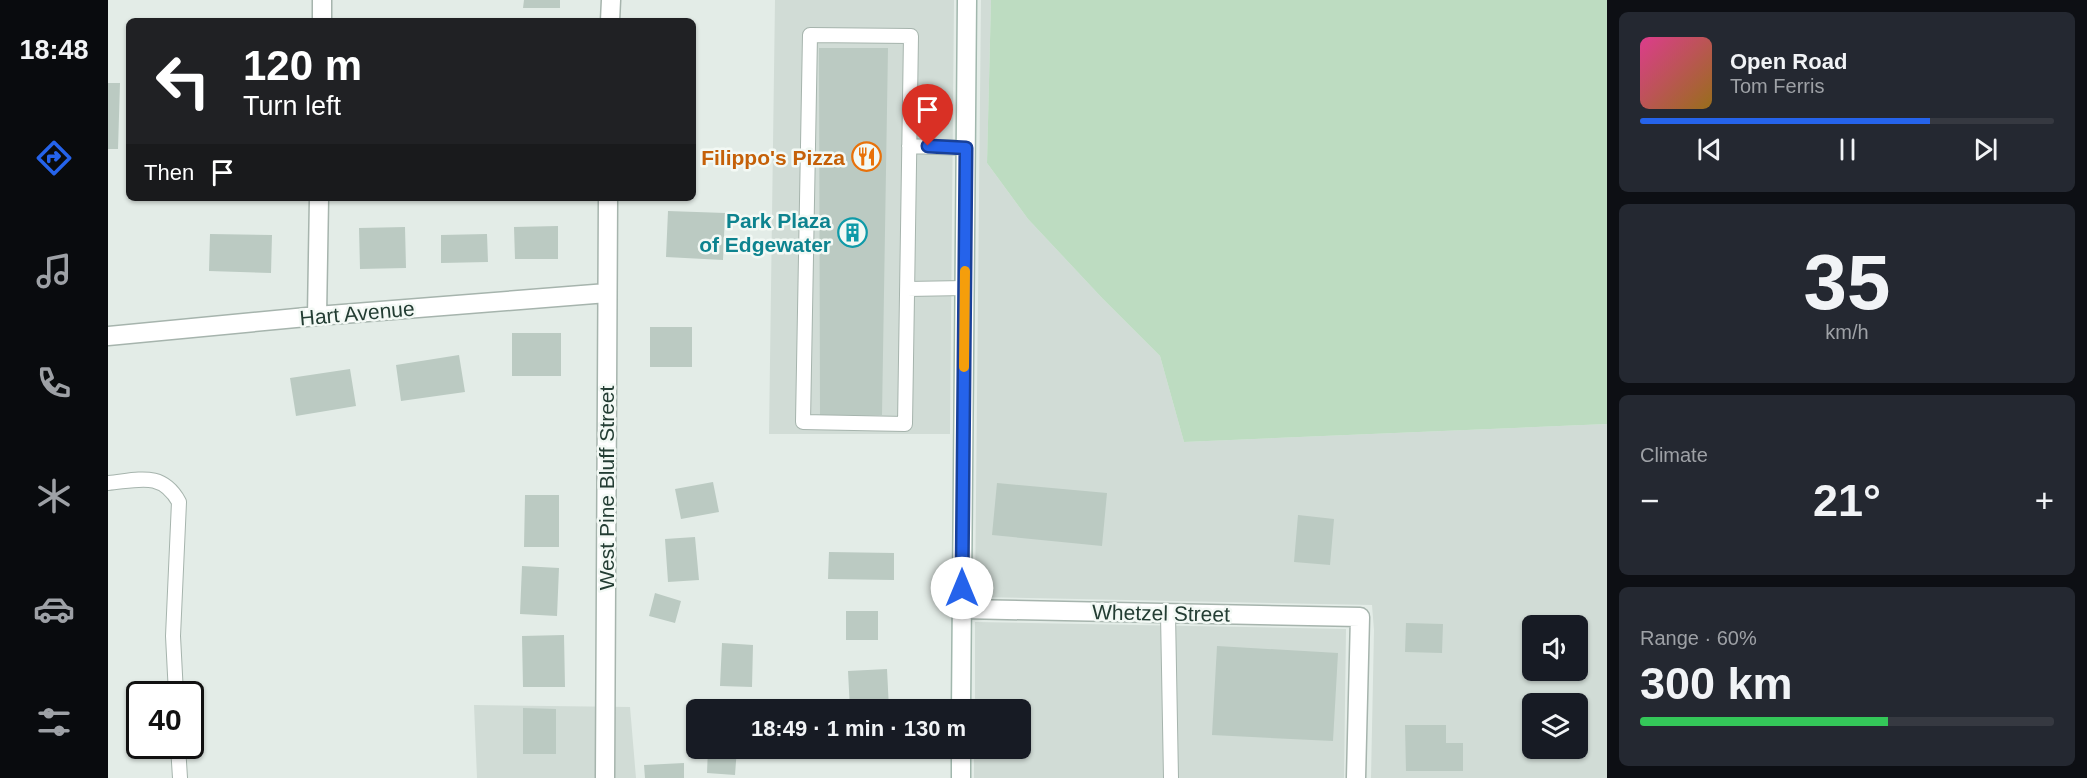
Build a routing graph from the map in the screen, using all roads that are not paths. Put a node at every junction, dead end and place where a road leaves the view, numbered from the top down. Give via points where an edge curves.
1 (322, 0) edge
2 (610, 0) edge
3 (967, 0) edge
4 (322, 18) edge
5 (610, 18) edge
6 (909, 146) junction
7 (966, 148) junction
8 (319, 201) edge
9 (608, 201) edge
10 (965, 288) junction
11 (907, 289) junction
12 (607, 293) junction
13 (317, 315) junction
14 (108, 336) edge
15 (108, 483) edge
16 (962, 609) junction
17 (1168, 614) junction
18 (175, 681) edge
19 (961, 699) edge
20 (179, 759) edge
21 (961, 759) edge
22 (962, 776) edge
23 (180, 778) edge
24 (605, 778) edge
25 (1171, 778) edge
26 (1356, 778) edge

1 - 4 street
2 - 5 street
3 - 7 street
6 - 7 lane
6 - 11 lane
6 - 11 lane via 911,36 810,35 803,422 905,424
7 - 10 street
8 - 13 street
9 - 12 street, West Pine Bluff Street
10 - 11 lane
10 - 16 street
12 - 13 street, Hart Avenue
12 - 24 street, West Pine Bluff Street
13 - 14 street, Hart Avenue
15 - 18 lane via 149,479 173,490 179,502 173,636
16 - 17 street, Whetzel Street
16 - 19 street
17 - 25 lane
17 - 26 street, Whetzel Street via 1360,617
20 - 23 lane
21 - 22 street

